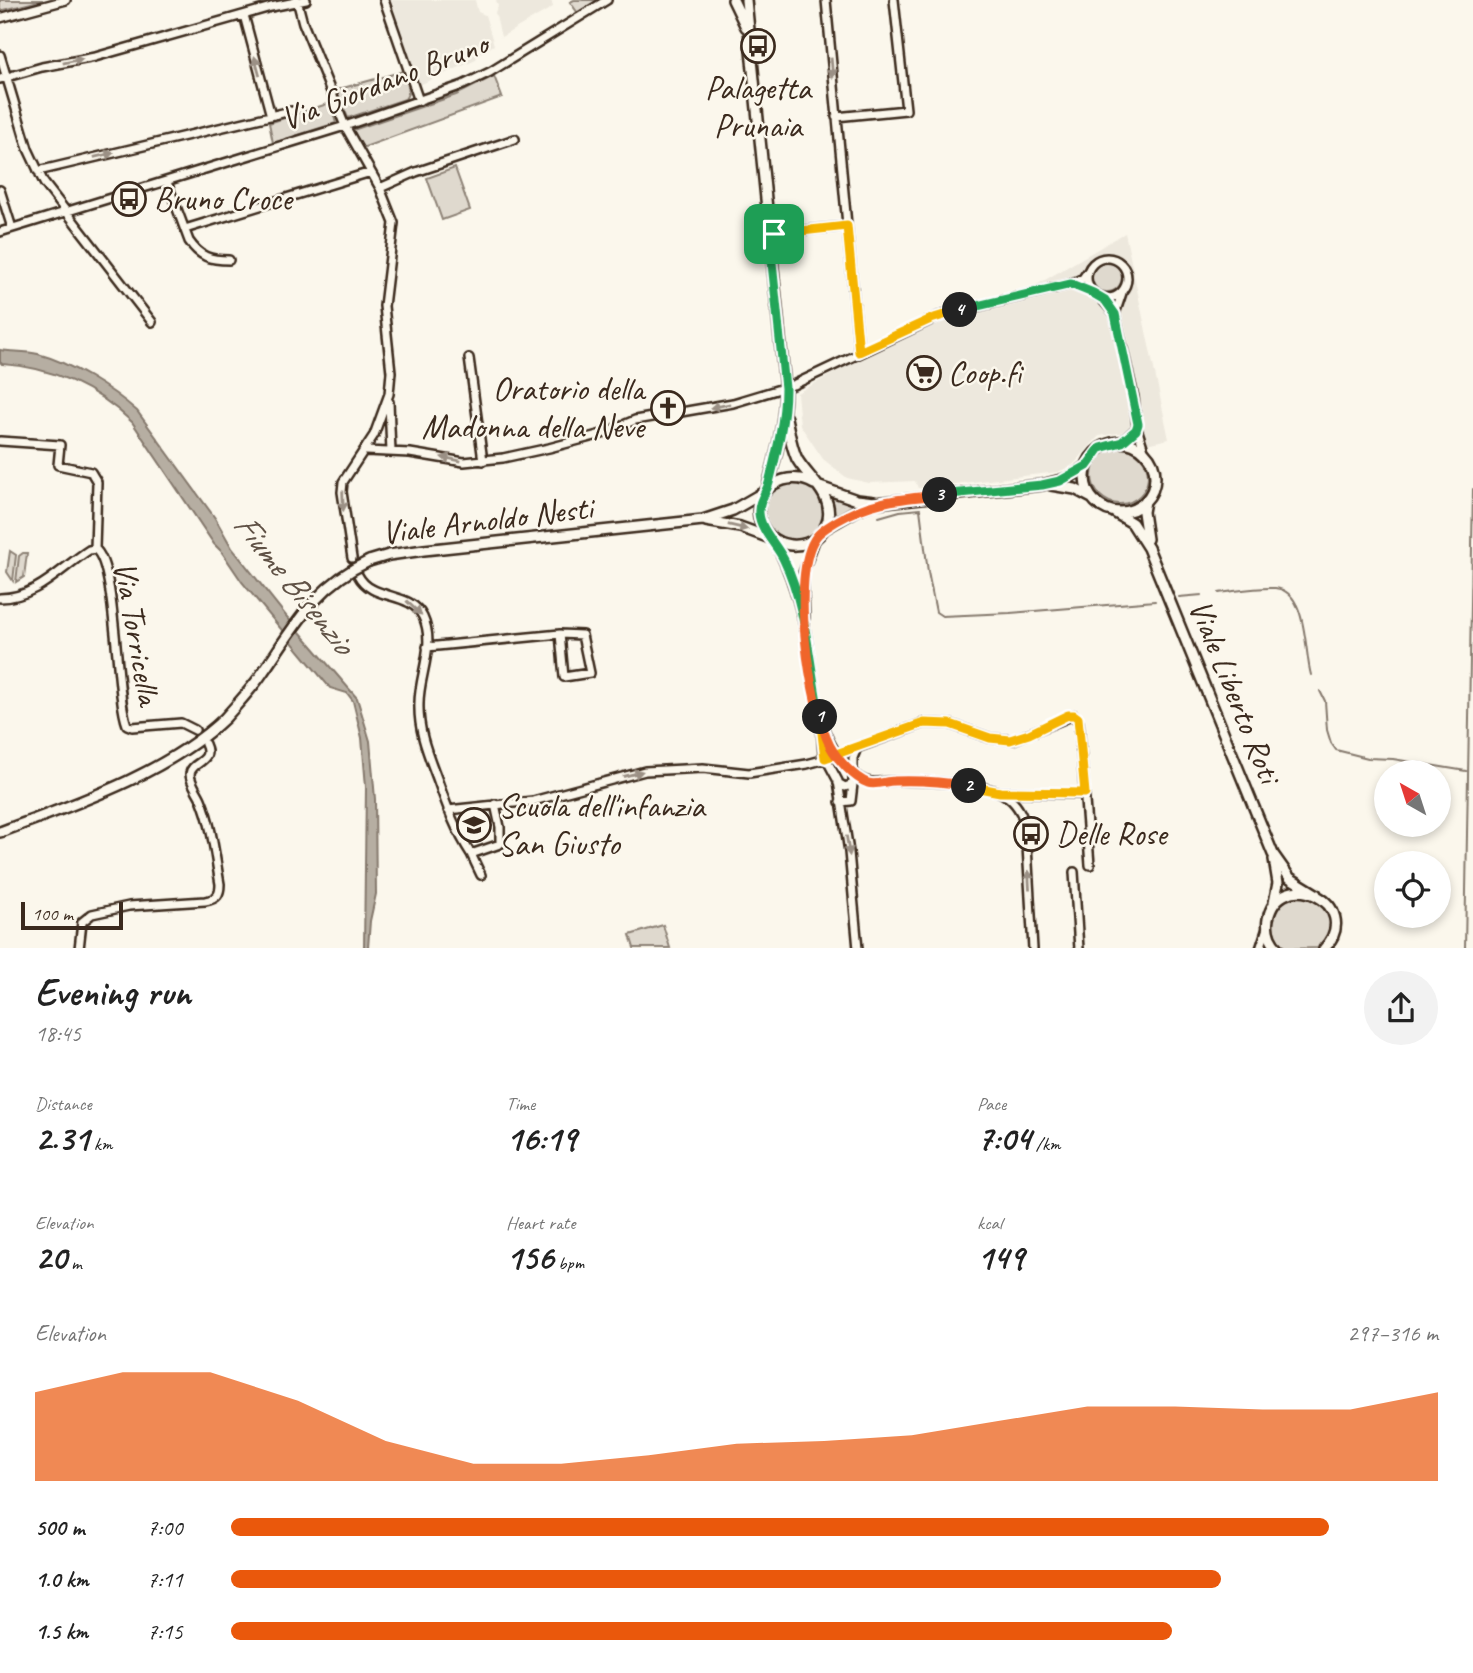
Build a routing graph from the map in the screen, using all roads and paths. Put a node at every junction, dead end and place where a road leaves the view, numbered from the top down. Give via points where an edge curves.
1 (66, 0) edge
2 (306, 0) edge
3 (384, 0) edge
4 (607, 0) edge
5 (746, 0) edge
6 (826, 0) edge
7 (894, 0) edge
8 (297, 1) edge
9 (733, 1) edge
10 (274, 6) junction
11 (244, 15) junction
12 (300, 15) junction
13 (0, 18) edge
14 (748, 34) junction
15 (0, 55) edge
16 (3, 78) edge
17 (419, 102) junction
18 (291, 111) dead end
19 (271, 116) junction
20 (836, 117) junction
21 (345, 126) junction
22 (515, 139) dead end
23 (38, 171) junction
24 (371, 172) junction
25 (167, 182) junction
26 (380, 188) junction
27 (0, 190) edge
28 (65, 211) junction
29 (847, 226) junction
30 (12, 228) junction
31 (185, 229) junction
32 (0, 232) edge
33 (769, 234) junction
34 (229, 260) dead end
35 (1088, 271) junction
36 (1071, 284) junction
37 (1122, 293) junction
38 (1096, 295) junction
39 (1115, 314) junction
40 (152, 322) dead end
41 (859, 352) junction
42 (469, 358) dead end
43 (785, 388) junction
44 (389, 394) junction
45 (785, 409) junction
46 (1137, 428) junction
47 (0, 441) edge
48 (1122, 442) junction
49 (366, 451) junction
50 (391, 452) junction
51 (1145, 453) junction
52 (482, 461) junction
53 (1087, 466) junction
54 (816, 485) junction
55 (1042, 485) junction
56 (766, 491) junction
57 (1093, 500) junction
58 (1146, 500) junction
59 (875, 503) junction
60 (1112, 511) junction
61 (703, 520) junction
62 (819, 534) junction
63 (772, 538) junction
64 (1149, 548) junction
65 (95, 549) junction
66 (352, 558) dead end
67 (358, 575) dead end
68 (0, 598) edge
69 (805, 629) junction
70 (560, 634) junction
71 (427, 647) junction
72 (821, 724) junction
73 (195, 730) dead end
74 (205, 744) dead end
75 (858, 748) junction
76 (835, 754) junction
77 (825, 758) junction
78 (853, 773) junction
79 (838, 783) junction
80 (853, 784) junction
81 (1000, 792) junction
82 (1085, 793) junction
83 (841, 802) junction
84 (495, 804) junction
85 (448, 810) junction
86 (0, 832) edge
87 (1273, 853) junction
88 (471, 855) junction
89 (1090, 865) dead end
90 (1074, 872) dead end
91 (481, 875) dead end
92 (1316, 894) junction
93 (1268, 920) junction
94 (79, 948) edge
95 (858, 948) edge
96 (1033, 948) edge
97 (1079, 948) edge
98 (1261, 948) edge
99 (1278, 948) edge
100 (1326, 948) edge

1 - 13 street
2 - 8 street
3 - 17 street
4 - 17 street, Via Giordano Bruno via 490,72
5 - 14 street
6 -> 20 street
7 - 20 street via 906,110
8 - 10 street
8 - 12 street
9 - 14 street
10 - 11 street
10 - 12 street
16 -> 11 street
19 -> 11 street
12 - 21 street
14 - 33 street
15 - 16 street
16 - 23 street
17 - 21 street, Via Giordano Bruno
18 - 19 street
23 -> 19 street
20 - 29 street
21 - 24 street
21 - 25 street, Via Giordano Bruno
22 - 26 street
23 - 28 street
24 - 26 street
24 - 31 street
25 - 28 street, Via Giordano Bruno
25 - 31 street
26 - 44 street via 394,223 384,306
27 - 30 street
28 - 30 street, Via Giordano Bruno
28 - 40 street
29 - 33 street
29 - 41 street
30 - 32 street, Via Giordano Bruno
31 - 34 street via 201,255
33 - 43 street
35 - 36 street
35 - 37 street via 1101,258 1119,261 1128,276
35 - 38 street via 1087,282
36 - 38 street
36 - 41 street via 939,316
37 - 38 street via 1111,298
37 - 39 street
38 - 39 street
39 - 46 street
41 - 43 street
42 - 52 street
43 - 45 street
43 -> 52 street
44 - 49 street
44 - 50 street
45 - 54 street via 796,455
45 - 56 street
46 - 48 street
46 - 51 street
47 - 65 street via 60,445 58,465 91,471 97,482
48 - 51 street
48 - 53 street via 1100,448
49 - 50 street
49 -> 66 street via 342,492
52 -> 50 street
51 - 58 street via 1155,477
53 - 55 street via 1069,478
53 - 57 street via 1086,485
54 - 56 street via 789,477
54 - 59 street
54 - 62 street via 828,506 828,519
55 - 57 street via 1075,489
55 - 59 street
56 - 61 street, Viale Arnoldo Nesti
56 - 63 street via 759,517
57 - 60 street
58 - 60 street via 1131,510
58 - 64 street, Viale Liberto Roti via 1143,514
59 - 62 street
60 - 64 street, Viale Liberto Roti via 1132,523
61 -> 63 street, Viale Arnoldo Nesti
61 - 86 street, Viale Arnoldo Nesti, bridge via 424,550 369,561 315,598 254,684 225,718 190,747 49,814
62 - 63 street via 793,545
62 - 69 street via 803,573
63 - 69 street via 790,574
64 - 87 street, Viale Liberto Roti
65 - 68 street, Via Torricella via 25,593
65 - 73 street, Via Torricella via 103,560 127,725 181,723
67 -> 71 street via 369,589 402,599 420,613
69 - 72 street
70 - 70 street via 582,635 590,673 564,677
70 - 71 street
71 - 85 street via 420,686 421,735
72 - 76 street
72 - 77 street
74 - 94 street via 206,757 190,773 206,814 220,894 197,902 137,905 92,914 82,922
75 - 76 street
75 - 78 street
75 - 82 street via 929,722 1013,740 1074,715 1079,723
76 - 77 street
76 - 78 street
77 - 79 street
84 -> 77 street via 533,801 645,771 703,768 749,773
78 - 80 street
78 - 81 street via 870,783 933,782
79 - 80 street via 845,787
79 - 83 street
80 - 83 street via 851,801
81 - 82 street
96 -> 81 street via 1024,820 1018,807
82 - 89 street
83 -> 95 street
84 - 85 street
84 - 88 street via 500,844
85 - 88 street
87 - 92 street, Viale Liberto Roti via 1290,878
87 - 93 street, Viale Liberto Roti via 1278,883
88 - 91 street
90 - 97 street
92 - 93 street via 1303,891 1283,896
92 - 100 street, Viale Liberto Roti via 1334,917
93 - 98 street
93 - 99 street via 1270,937

